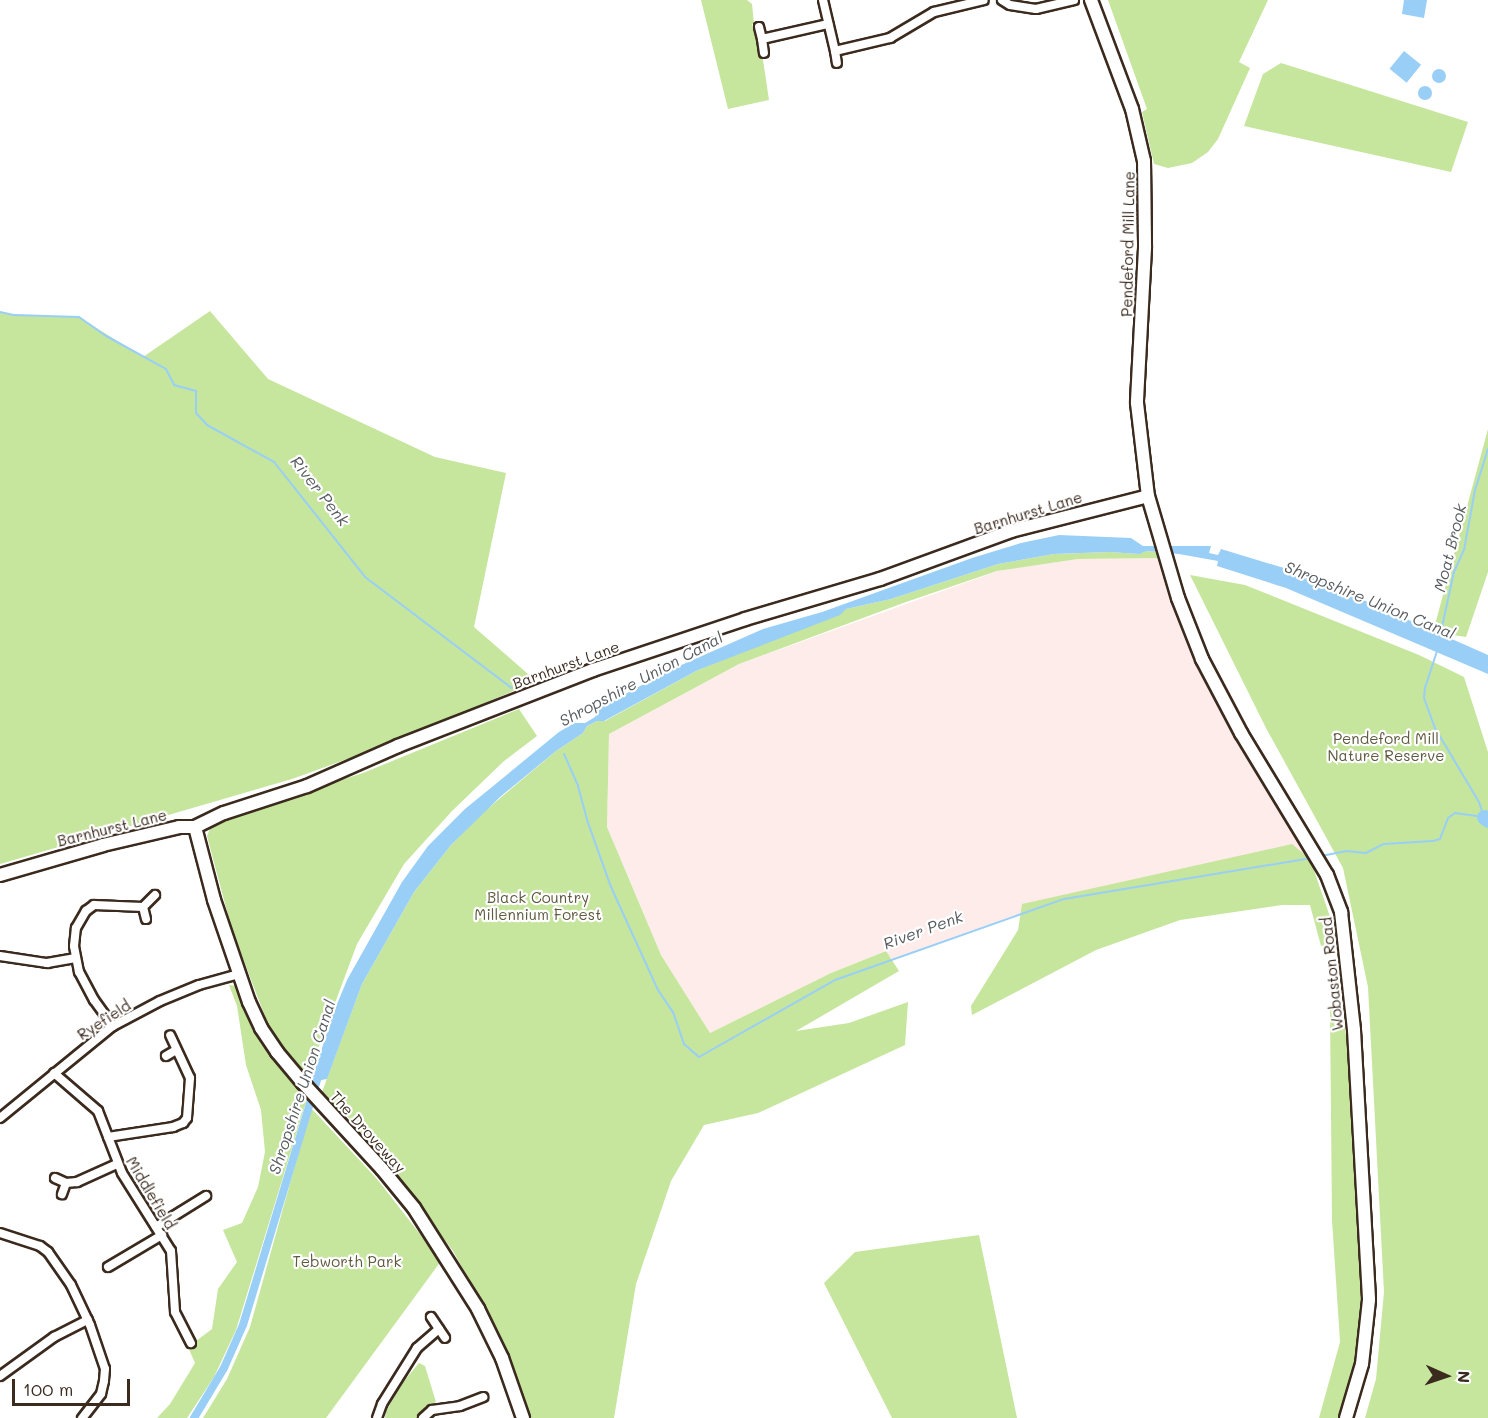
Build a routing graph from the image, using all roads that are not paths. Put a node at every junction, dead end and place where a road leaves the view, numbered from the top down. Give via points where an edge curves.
1 (823, 0) edge
2 (984, 0) edge
3 (1002, 0) edge
4 (1074, 0) edge
5 (1091, 0) edge
6 (828, 24) junction
7 (759, 27) dead end
8 (762, 39) junction
9 (835, 51) junction
10 (765, 53) dead end
11 (837, 63) dead end
12 (1148, 496) junction
13 (195, 827) junction
14 (0, 874) edge
15 (155, 895) dead end
16 (143, 907) junction
17 (146, 919) dead end
18 (0, 956) edge
19 (76, 958) junction
20 (239, 975) junction
21 (113, 1026) junction
22 (170, 1035) dead end
23 (176, 1050) junction
24 (166, 1056) dead end
25 (54, 1073) junction
26 (0, 1118) edge
27 (108, 1137) junction
28 (117, 1164) junction
29 (55, 1178) dead end
30 (66, 1184) junction
31 (62, 1194) dead end
32 (206, 1196) dead end
33 (159, 1231) junction
34 (0, 1233) edge
35 (108, 1267) dead end
36 (431, 1317) dead end
37 (88, 1320) junction
38 (439, 1329) junction
39 (445, 1338) dead end
40 (191, 1343) dead end
41 (0, 1376) edge
42 (483, 1397) dead end
43 (82, 1418) edge
44 (377, 1418) edge
45 (423, 1418) edge
46 (523, 1418) edge
47 (1346, 1418) edge

1 - 6 street
2 - 9 street via 935,12 890,38
3 - 4 street via 1036,9
5 - 12 street, Pendeford Mill Lane via 1132,109 1144,161 1137,403
6 - 8 street
6 - 9 street
7 - 8 street
8 - 10 street
9 - 11 street
12 - 13 street, Barnhurst Lane via 1011,531 880,579 593,670 398,746 308,786 224,813
12 - 47 street, Wobaston Road via 1167,563 1202,659 1235,723 1327,874 1341,912 1353,1020 1368,1300 1368,1332
13 - 14 street, Barnhurst Lane via 179,827 103,845
13 - 20 street, The Droveway
15 - 16 street
16 - 17 street
16 - 19 street via 102,904 86,911 76,928
18 - 19 street via 47,963
19 - 21 street via 86,987
20 - 21 street, Ryefield via 160,1001
20 - 46 street, The Droveway via 261,1028 277,1052 414,1208 440,1248 502,1358
21 - 25 street, Ryefield
22 - 23 street
23 - 24 street
23 - 27 street via 190,1078 187,1118 173,1126
25 - 26 street, Ryefield
25 - 27 street, Middlefield via 98,1111
27 - 28 street, Middlefield
28 - 30 street
28 - 33 street, Middlefield
29 - 30 street
30 - 31 street
32 - 33 street
33 - 35 street
33 - 40 street, Middlefield via 171,1251 175,1312
34 - 37 street via 48,1252 71,1285
36 - 38 street
37 - 41 street via 54,1337
37 - 43 street via 105,1373 101,1394
38 - 39 street
38 - 44 street via 417,1348
42 - 45 street via 454,1408 432,1410

